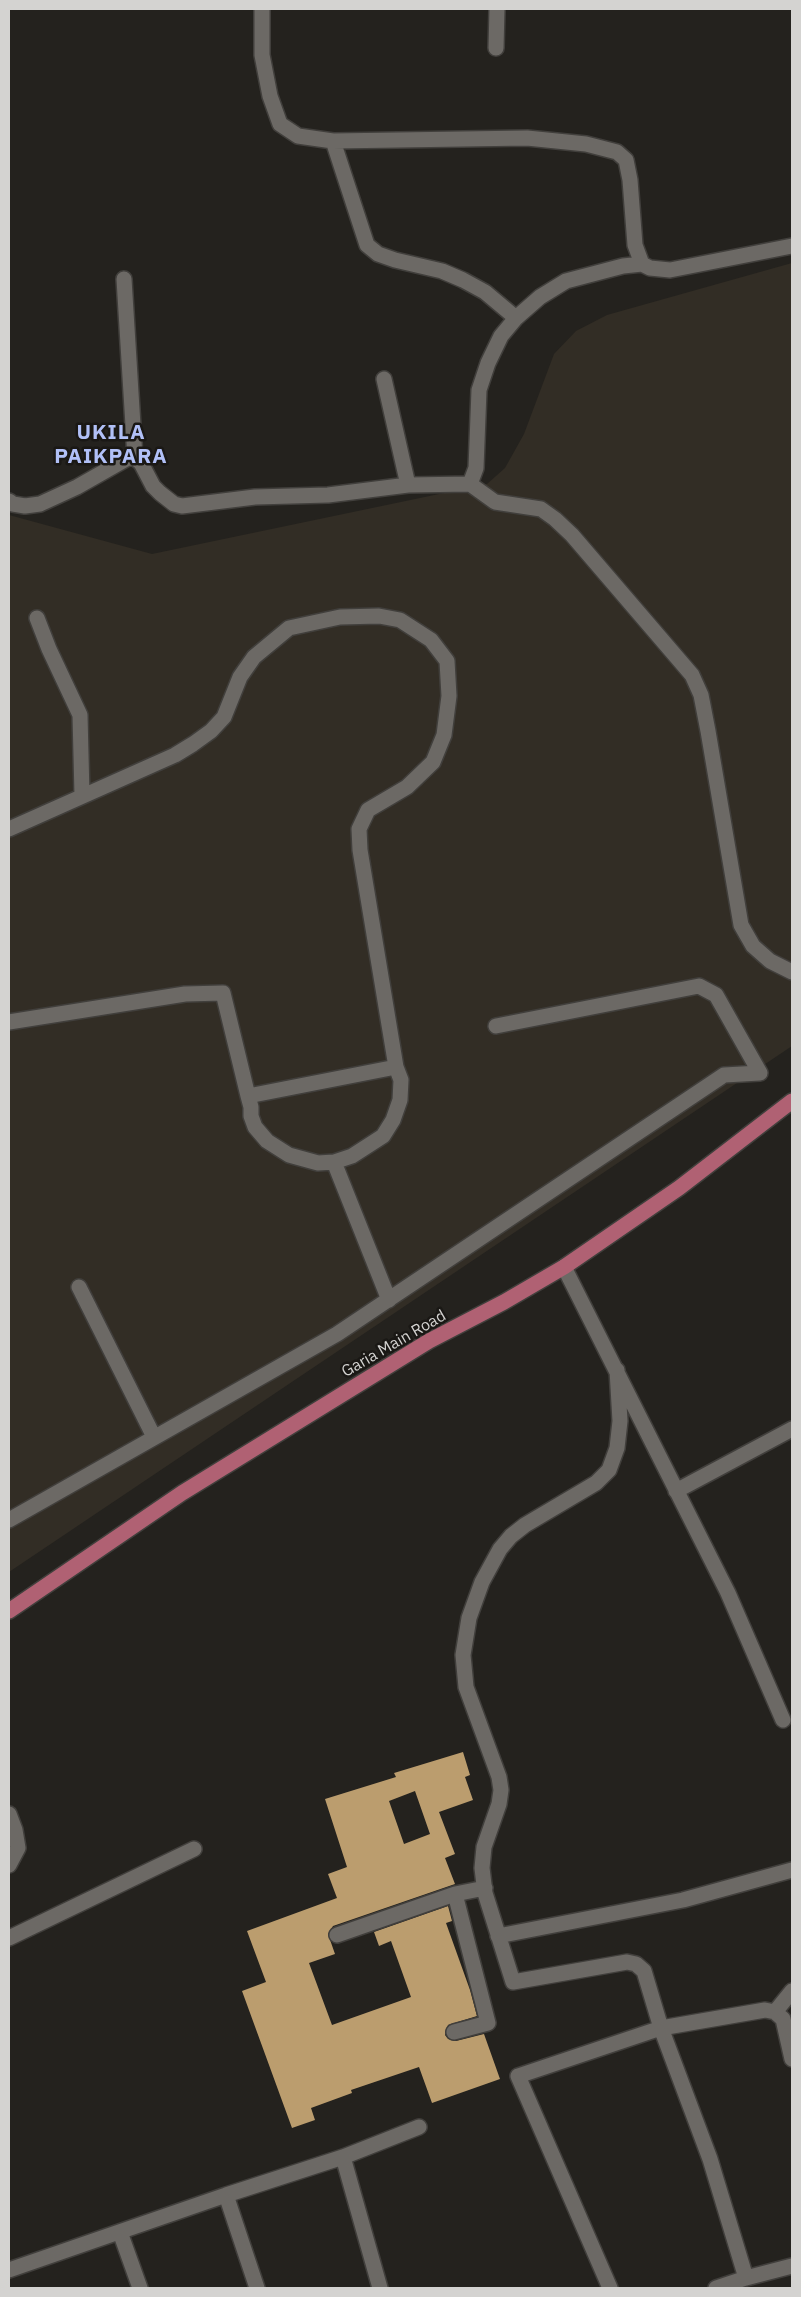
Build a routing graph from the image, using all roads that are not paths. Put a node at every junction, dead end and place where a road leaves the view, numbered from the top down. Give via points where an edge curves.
1 (262, 9) edge
2 (498, 9) edge
3 (496, 48) dead end
4 (333, 141) junction
5 (792, 246) edge
6 (642, 264) junction
7 (124, 279) dead end
8 (516, 318) junction
9 (384, 379) dead end
10 (135, 458) junction
11 (470, 484) junction
12 (408, 485) junction
13 (9, 501) edge
14 (38, 618) dead end
15 (82, 795) junction
16 (9, 829) edge
17 (792, 972) edge
18 (9, 1022) edge
19 (496, 1026) dead end
20 (396, 1067) junction
21 (248, 1096) junction
22 (792, 1101) edge
23 (334, 1162) junction
24 (564, 1267) junction
25 (79, 1287) dead end
26 (389, 1300) junction
27 (617, 1370) junction
28 (792, 1430) edge
29 (154, 1437) junction
30 (676, 1491) junction
31 (9, 1520) edge
32 (9, 1611) edge
33 (783, 1720) dead end
34 (9, 1814) edge
35 (194, 1849) dead end
36 (9, 1865) edge
37 (792, 1870) edge
38 (485, 1888) junction
39 (455, 1894) junction
40 (337, 1934) dead end
41 (498, 1936) junction
42 (9, 1938) edge
43 (792, 1992) edge
44 (775, 2012) junction
45 (661, 2028) junction
46 (454, 2032) dead end
47 (792, 2059) edge
48 (419, 2127) dead end
49 (343, 2157) junction
50 (226, 2196) junction
51 (120, 2232) junction
52 (792, 2266) edge
53 (9, 2270) edge
54 (746, 2278) junction
55 (140, 2288) edge
56 (256, 2288) edge
57 (380, 2288) edge
58 (610, 2288) edge
59 (716, 2288) edge

1 - 4 street via 262,55 270,96 280,124 298,136
2 - 3 street
4 - 6 street via 527,138 586,144 617,152 626,160 635,245
4 - 8 street via 367,245 378,254 463,280
5 - 6 street via 670,270
6 - 8 street via 603,270 566,281 540,297
7 - 10 street
8 - 11 street via 501,336 480,390 476,468
9 - 12 street
10 - 12 street via 153,486 174,504 182,506 255,497 328,495
10 - 13 street via 117,462 40,504 25,506
11 - 12 street
11 - 17 street via 495,502 542,509 555,519 692,675 708,731 740,925 753,946 770,961
14 - 15 street via 49,650 80,715
15 - 16 street
15 - 20 street via 175,754 211,731 224,717 240,677 254,657 289,628 340,617 379,616 400,620 431,640 447,662 449,696 444,735 433,762 407,787 368,810 359,829
18 - 21 street via 185,994 223,993
19 - 26 street via 699,986 716,995 760,1073 724,1075
20 - 21 street
20 - 23 street via 401,1080 400,1100 383,1136 352,1156
21 - 23 street via 255,1127 267,1142 289,1155 318,1163
22 - 24 main road, Garia Main Road via 700,1172
23 - 26 street
24 - 27 street
24 - 32 main road, Garia Main Road via 429,1341 182,1493
25 - 29 street
26 - 29 street via 337,1334
27 - 30 street
27 - 38 street via 620,1421 617,1448 609,1470 596,1483 511,1536 482,1582 469,1618 463,1655 466,1687 501,1790 484,1847 482,1868
28 - 30 street
29 - 31 street
30 - 33 street via 728,1593
34 - 36 street via 18,1848
35 - 42 street
37 - 41 street via 683,1900
38 - 39 street
38 - 41 street
39 - 40 street
39 - 46 street via 488,2023
41 - 45 street via 514,1982 627,1962 636,1964 644,1972
43 - 44 street
44 - 45 street via 765,2010
44 - 47 street via 783,2019
45 - 54 street via 710,2158
45 - 58 street via 518,2076
48 - 49 street
49 - 50 street
49 - 57 street
50 - 51 street
50 - 56 street
51 - 53 street
51 - 55 street
52 - 54 street
54 - 59 street

